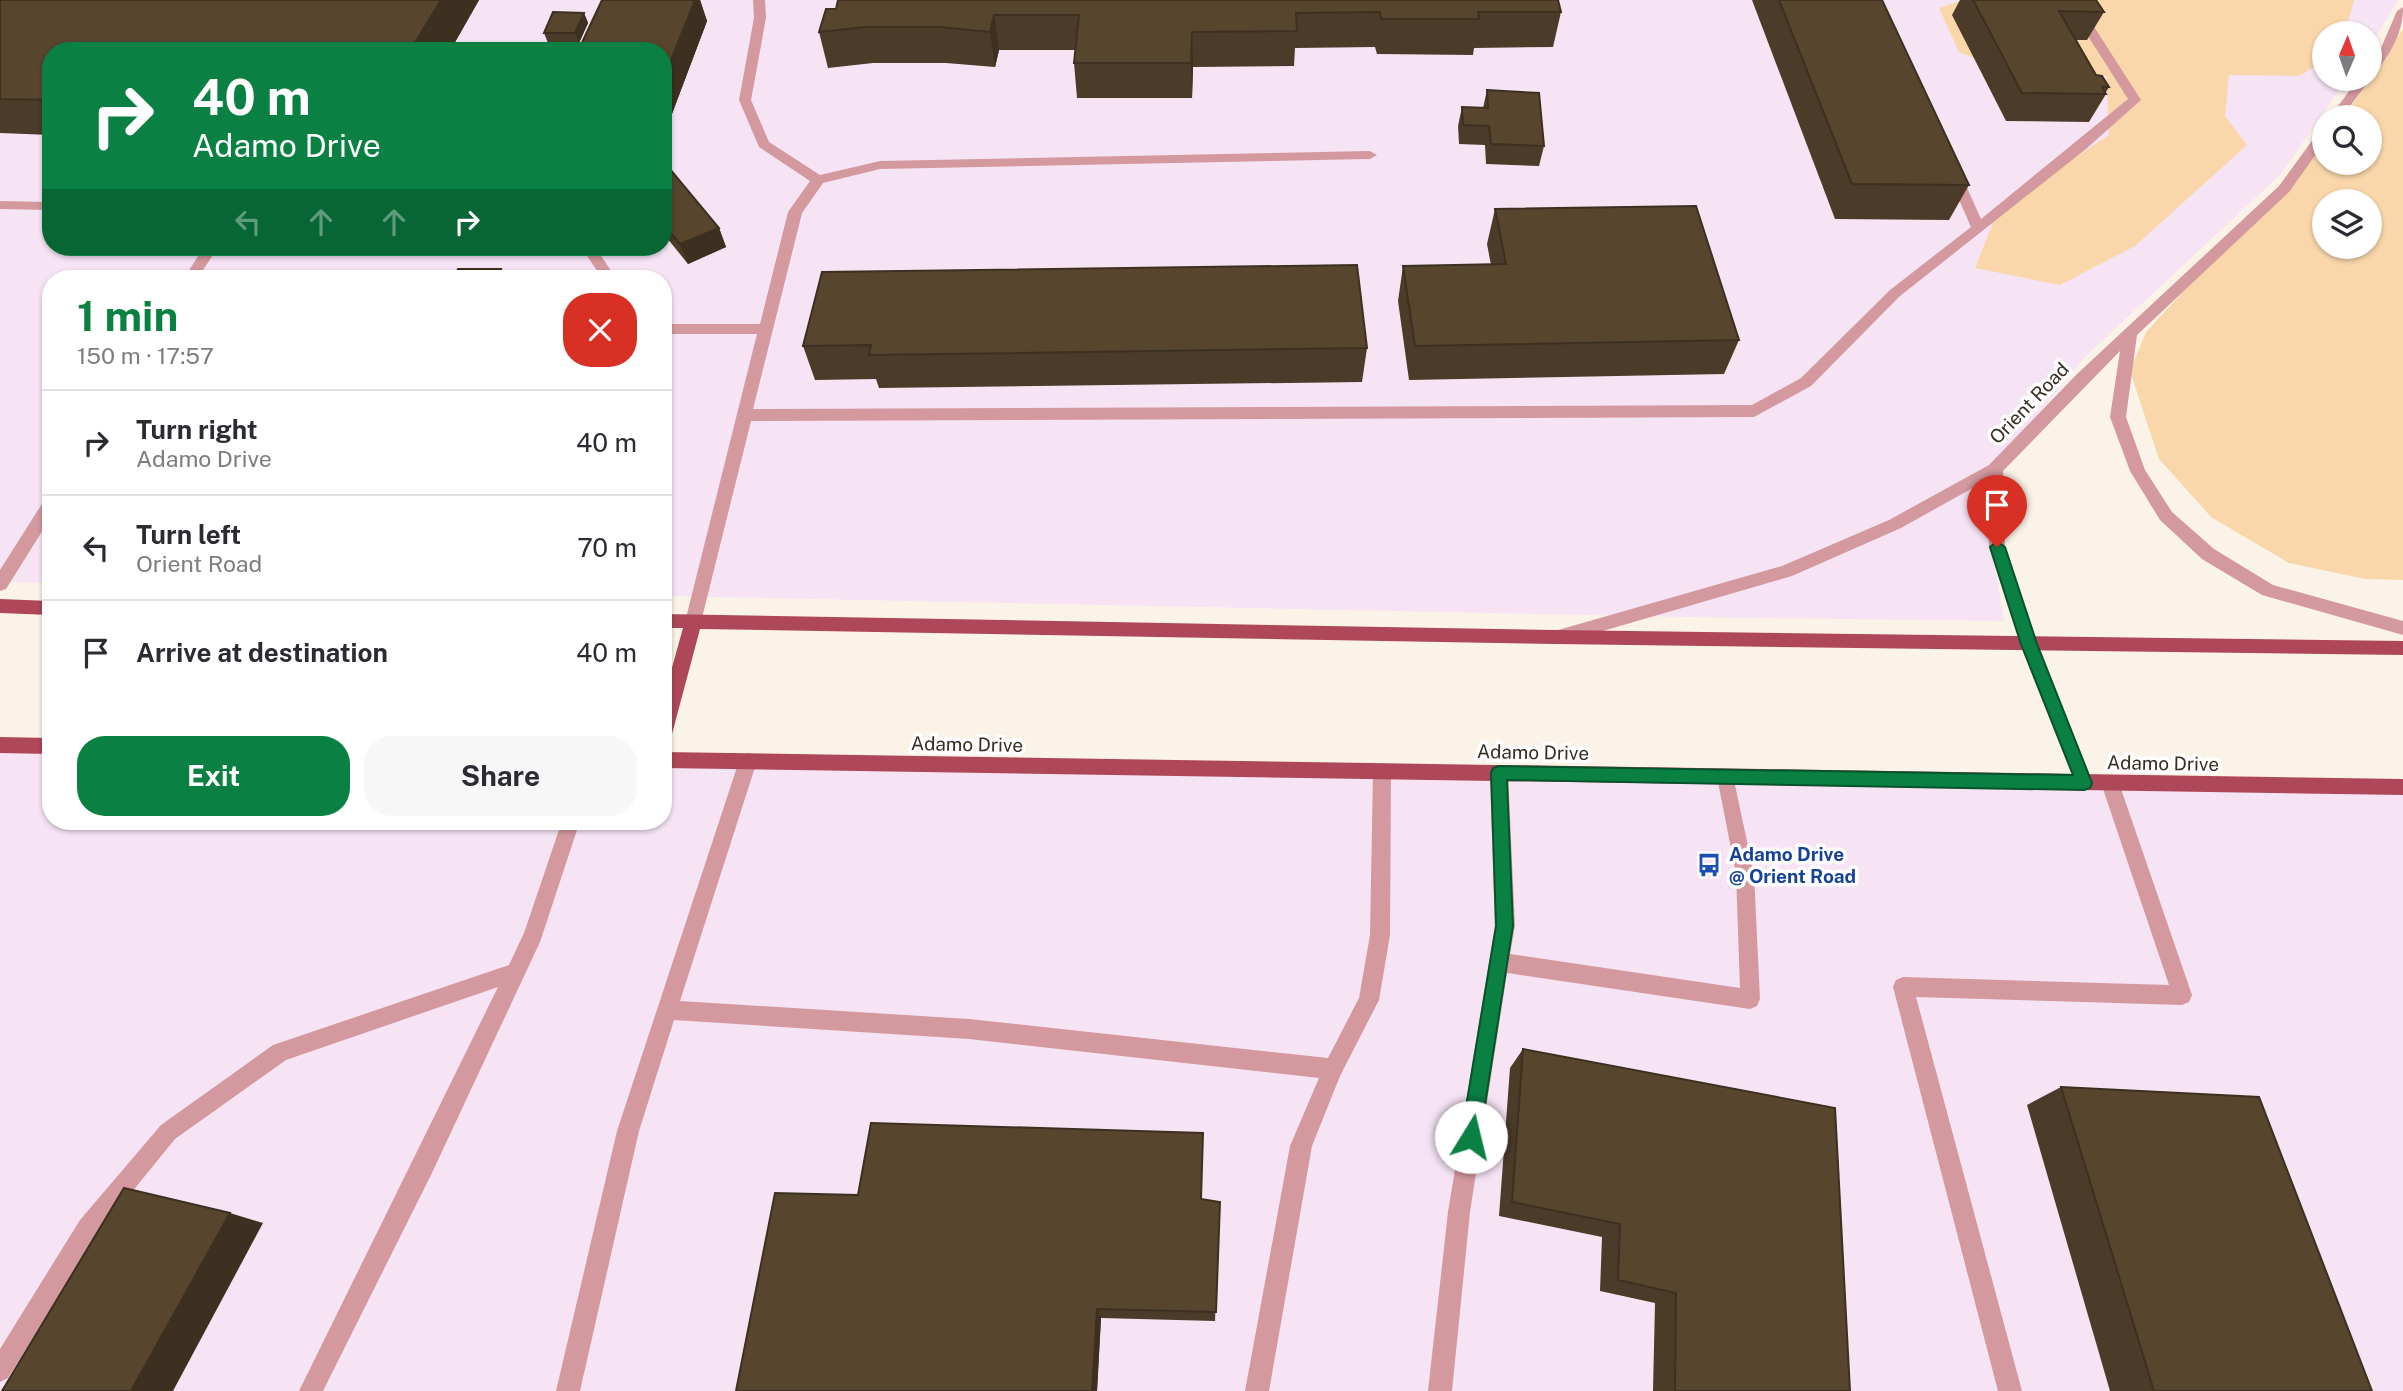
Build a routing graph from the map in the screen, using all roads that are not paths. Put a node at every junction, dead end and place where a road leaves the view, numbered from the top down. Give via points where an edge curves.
1 (760, 0) edge
2 (2403, 11) edge
3 (2087, 25) edge
4 (2382, 55) edge
5 (2312, 150) edge
6 (1370, 155) dead end
7 (1950, 164) edge
8 (818, 180) junction
9 (0, 205) edge
10 (42, 206) edge
11 (1978, 228) junction
12 (672, 329) edge
13 (766, 329) junction
14 (2130, 333) junction
15 (745, 415) junction
16 (1995, 469) junction
17 (42, 517) edge
18 (0, 584) edge
19 (0, 606) edge
20 (42, 608) edge
21 (672, 621) edge
22 (693, 622) junction
23 (2403, 628) edge
24 (1555, 638) junction
25 (2029, 644) junction
26 (2403, 648) edge
27 (672, 700) edge
28 (0, 745) edge
29 (42, 746) edge
30 (672, 760) edge
31 (748, 761) junction
32 (1381, 771) junction
33 (1499, 773) junction
34 (1726, 777) junction
35 (2110, 782) junction
36 (2084, 783) junction
37 (2403, 787) edge
38 (568, 830) edge
39 (1499, 962) junction
40 (515, 972) junction
41 (667, 1010) junction
42 (1333, 1069) junction
43 (0, 1370) edge
44 (311, 1391) edge
45 (568, 1391) edge
46 (1257, 1391) edge
47 (1440, 1391) edge
48 (2010, 1391) edge

1 - 8 street via 746,100 764,144
2 - 4 street
3 - 11 street via 2134,100
5 - 14 street, Orient Road via 2284,189
6 - 8 street via 880,165
7 - 11 street
8 - 13 street via 795,212
9 - 10 street
11 - 15 street via 1895,293 1807,382 1754,411
12 - 13 street
13 - 15 street
14 - 16 street, Orient Road
14 - 23 street via 2118,417 2138,471 2166,516 2208,554 2268,590
15 - 22 street
16 - 24 street via 1895,524 1786,571
16 - 25 street, Orient Road via 1997,547
17 - 18 street
19 - 20 main road
21 - 22 main road
22 - 24 main road
22 - 27 main road
24 - 25 main road
25 - 26 main road
25 - 36 street, Orient Road
28 - 29 main road
30 - 31 main road, Adamo Drive
31 - 32 main road, Adamo Drive
31 - 41 street
32 - 33 main road, Adamo Drive
32 - 42 street via 1380,935 1369,1000
33 - 34 main road, Adamo Drive
33 - 39 street via 1505,926
34 - 36 main road, Adamo Drive
34 - 39 street via 1745,874 1750,999
35 - 36 main road, Adamo Drive
35 - 37 main road, Adamo Drive
35 - 48 street via 2182,995 1903,987
38 - 40 street via 533,935
39 - 47 street via 1459,1212
40 - 43 street via 279,1052 168,1132 88,1228
40 - 44 street
41 - 42 street via 970,1029
41 - 45 street via 628,1131
42 - 46 street via 1301,1146

